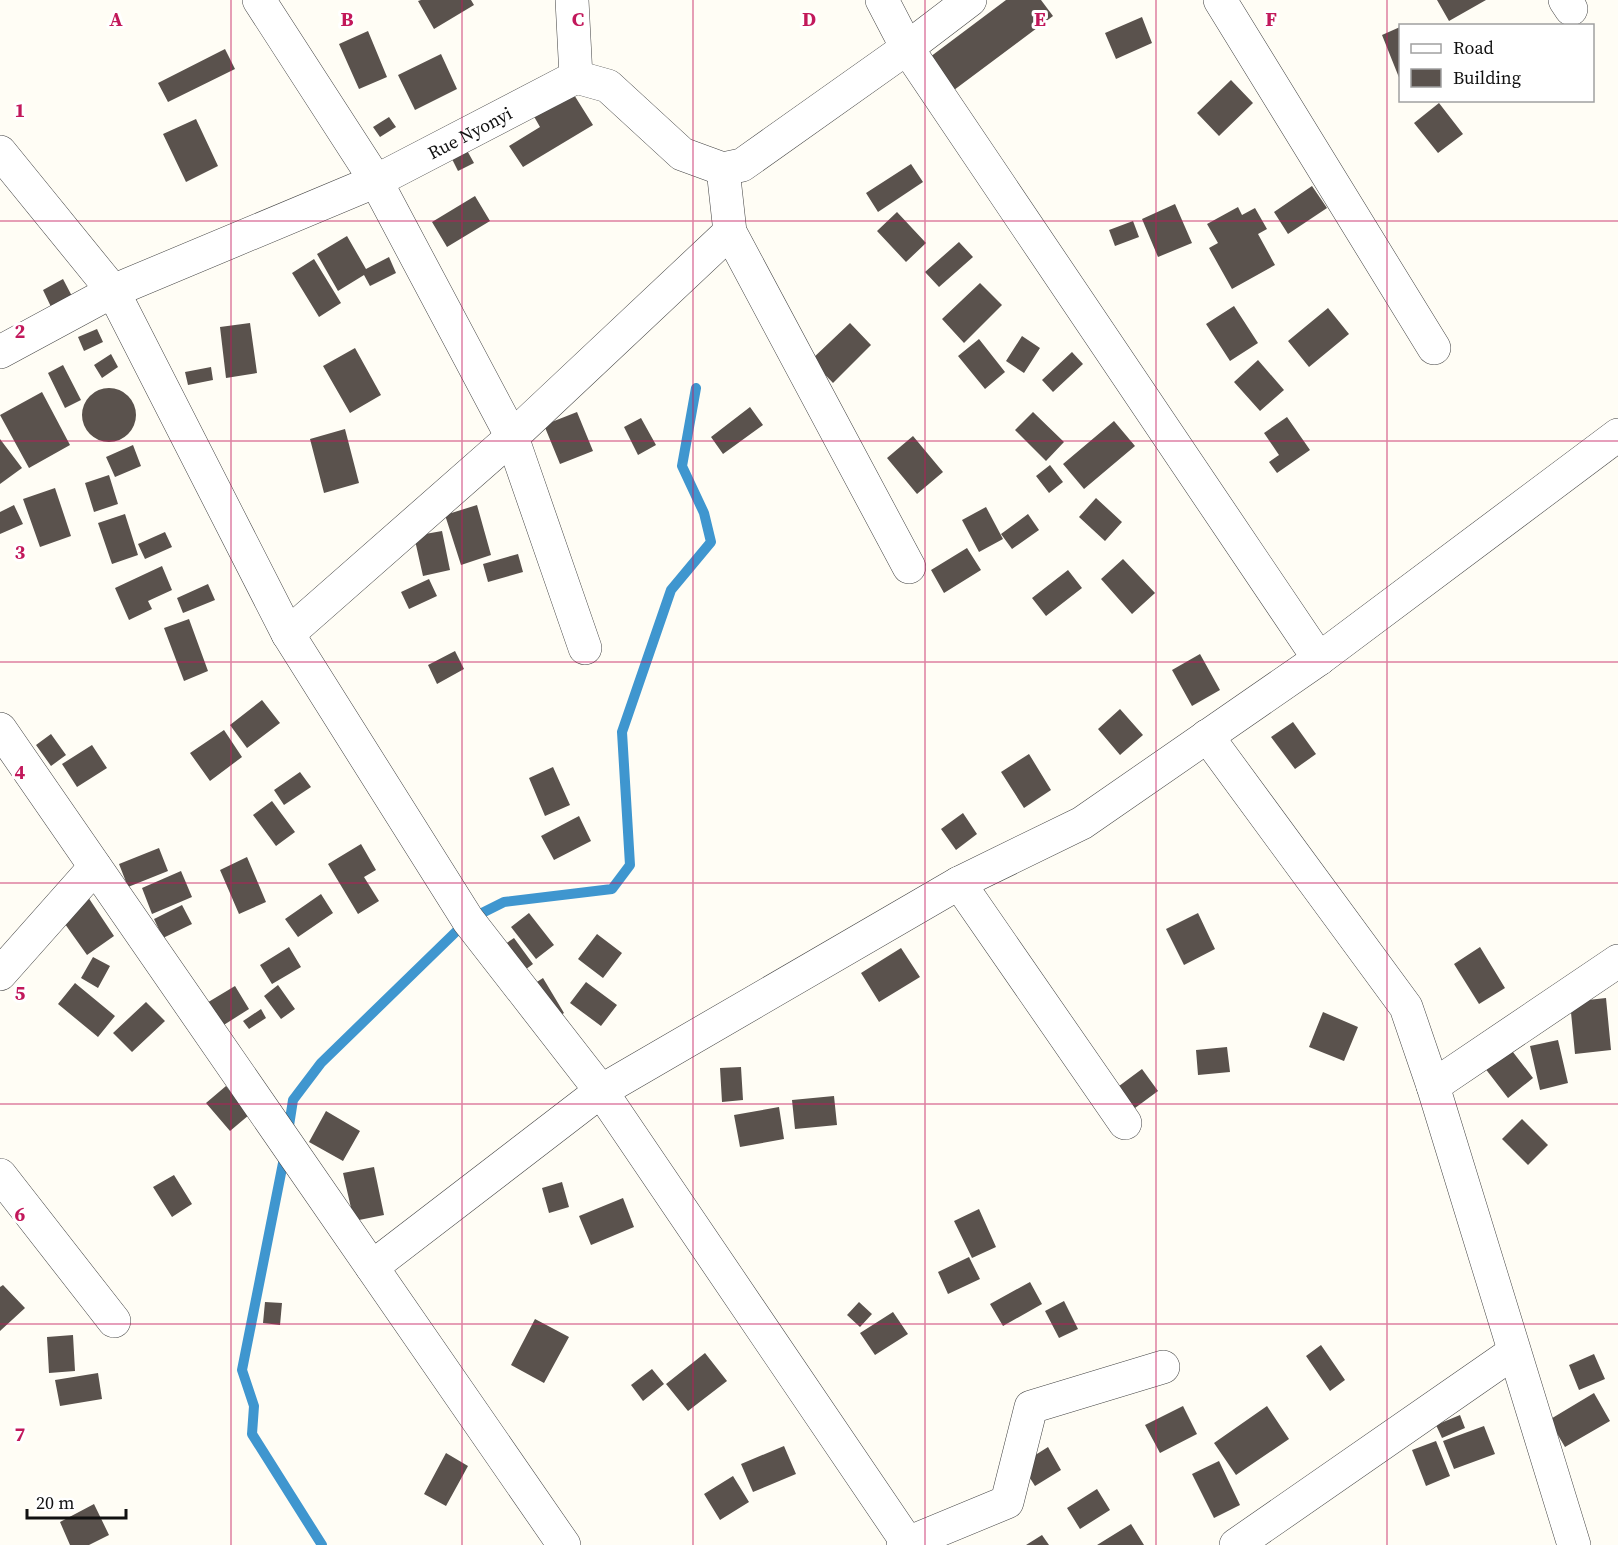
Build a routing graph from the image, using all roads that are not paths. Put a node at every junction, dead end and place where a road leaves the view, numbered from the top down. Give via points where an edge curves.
1 (259, 0) edge
2 (572, 0) edge
3 (882, 0) edge
4 (970, 0) edge
5 (1220, 0) edge
6 (907, 48) junction
7 (576, 77) junction
8 (0, 152) edge
9 (723, 168) junction
10 (376, 181) junction
11 (730, 232) junction
12 (113, 291) junction
13 (1434, 348) dead end
14 (0, 352) edge
15 (1618, 435) edge
16 (512, 437) junction
17 (909, 567) dead end
18 (288, 634) junction
19 (585, 648) dead end
20 (1318, 659) junction
21 (0, 729) edge
22 (1207, 736) junction
23 (95, 867) junction
24 (959, 883) junction
25 (1618, 961) edge
26 (0, 975) edge
27 (1433, 1086) junction
28 (601, 1091) junction
29 (1125, 1122) dead end
30 (0, 1174) edge
31 (372, 1267) junction
32 (114, 1321) dead end
33 (1515, 1352) junction
34 (1163, 1367) dead end
35 (906, 1544) edge
36 (564, 1545) edge
37 (1236, 1545) edge
38 (1574, 1545) edge

1 - 10 street
2 - 7 street
3 - 6 street
4 - 6 street
5 - 13 street
6 - 9 street via 742,165
6 - 20 street
7 - 9 street via 608,86 682,154
7 - 10 street, Rue Nyonyi
8 - 12 street
9 - 11 street
10 - 12 street, Rue Nyonyi
10 - 16 street
11 - 16 street
11 - 17 street
12 - 14 street, Rue Nyonyi
12 - 18 street
15 - 20 street
16 - 18 street
16 - 19 street
18 - 28 street via 468,920
20 - 22 street
21 - 23 street
22 - 24 street via 1082,823
22 - 27 street via 1406,1007
23 - 26 street
23 - 31 street
24 - 28 street
24 - 29 street
25 - 27 street
27 - 33 street
28 - 31 street
28 - 35 street
30 - 32 street
31 - 36 street
33 - 37 street
33 - 38 street
34 - 35 street via 1031,1407 1007,1502

